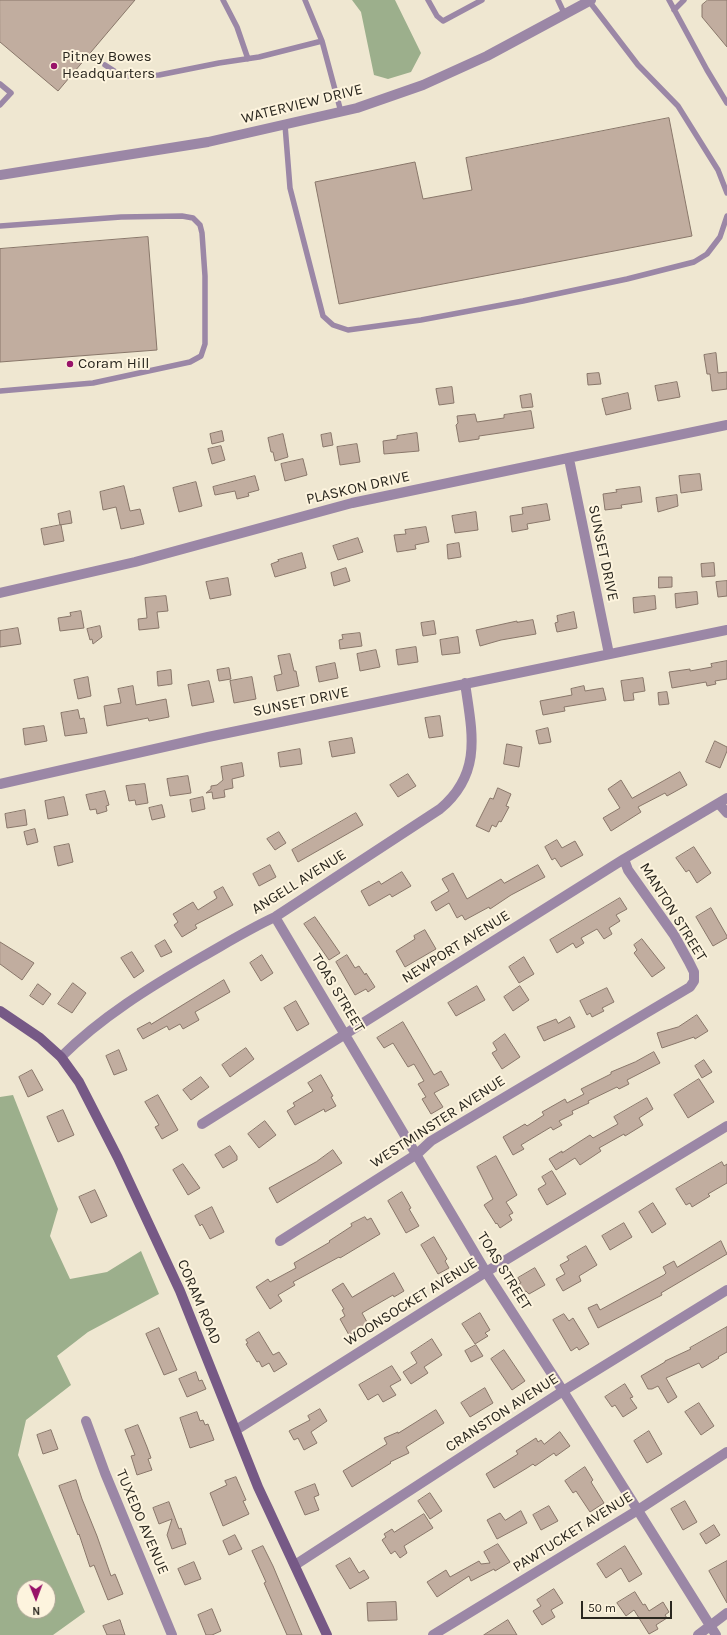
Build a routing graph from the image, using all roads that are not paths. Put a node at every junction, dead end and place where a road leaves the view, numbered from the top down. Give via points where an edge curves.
1 (223, 0) edge
2 (305, 0) edge
3 (428, 0) edge
4 (482, 0) edge
5 (558, 0) edge
6 (669, 0) edge
7 (684, 0) edge
8 (590, 1) edge
9 (674, 10) junction
10 (565, 15) junction
11 (322, 41) junction
12 (248, 59) junction
13 (105, 65) dead end
14 (0, 84) edge
15 (727, 103) edge
16 (0, 105) edge
17 (341, 112) junction
18 (285, 125) junction
19 (0, 175) edge
20 (727, 193) edge
21 (727, 216) edge
22 (0, 226) edge
23 (0, 391) edge
24 (727, 425) edge
25 (569, 459) junction
26 (0, 593) edge
27 (727, 630) edge
28 (609, 654) junction
29 (465, 683) junction
30 (0, 784) edge
31 (723, 801) edge
32 (727, 813) edge
33 (624, 859) junction
34 (275, 917) junction
35 (655, 1007) joint
36 (0, 1012) edge
37 (345, 1035) junction
38 (61, 1057) junction
39 (202, 1124) dead end
40 (727, 1126) edge
41 (417, 1154) junction
42 (280, 1240) dead end
43 (486, 1272) junction
44 (727, 1290) edge
45 (563, 1391) junction
46 (86, 1421) dead end
47 (236, 1430) junction
48 (727, 1452) edge
49 (638, 1510) junction
50 (295, 1565) junction
51 (727, 1613) edge
52 (710, 1625) junction
53 (172, 1635) edge
54 (327, 1635) edge
55 (433, 1635) edge
56 (698, 1635) edge
57 (716, 1635) edge

1 - 12 lane via 237,27
2 - 11 lane
3 - 4 lane via 437,16 444,21
5 - 10 lane
6 - 9 lane
7 - 9 lane
8 - 10 street, WATERVIEW DRIVE
8 - 20 lane via 638,65 678,106 718,170
9 - 15 lane
10 - 17 street, WATERVIEW DRIVE via 487,56 423,85
11 - 12 lane
11 - 17 lane
12 - 13 lane via 159,75 122,76
14 - 16 lane via 11,93
17 - 18 street, WATERVIEW DRIVE
18 - 19 street, WATERVIEW DRIVE via 208,142
18 - 21 lane via 290,188 323,316 333,325 348,330 421,320 523,301 694,262 707,254 720,237
22 - 23 lane via 121,217 193,218 202,233 206,276 206,344 201,356 190,362 93,383
24 - 25 street, PLASKON DRIVE
25 - 26 street, PLASKON DRIVE via 352,503 135,562
25 - 28 street, SUNSET DRIVE
27 - 28 street, SUNSET DRIVE
28 - 29 street, SUNSET DRIVE
29 - 30 street, SUNSET DRIVE
29 - 34 street, ANGELL AVENUE via 472,736 471,761 451,800
31 - 32 street
31 - 33 street, NEWPORT AVENUE
33 - 35 street, MANTON STREET via 628,870 674,935 694,972 694,981 690,987
33 - 37 street, NEWPORT AVENUE
34 - 37 street, TOAS STREET
34 - 38 street, ANGELL AVENUE via 151,986 103,1021
35 - 41 street, WESTMINSTER AVENUE via 432,1141
36 - 38 street, CORAM ROAD via 40,1038
37 - 39 street, NEWPORT AVENUE
37 - 41 street, TOAS STREET
38 - 47 street, CORAM ROAD via 79,1082 118,1158 180,1291
40 - 43 street, WOONSOCKET AVENUE
41 - 42 street, WESTMINSTER AVENUE
41 - 43 street, TOAS STREET
43 - 45 street, TOAS STREET
43 - 47 street, WOONSOCKET AVENUE
44 - 45 street, CRANSTON AVENUE
45 - 49 street, TOAS STREET
45 - 50 street, CRANSTON AVENUE
46 - 53 street, TUXEDO AVENUE
47 - 50 street, CORAM ROAD via 258,1486
48 - 49 street, PAWTUCKET AVENUE
49 - 52 street, TOAS STREET
49 - 55 street, PAWTUCKET AVENUE
50 - 54 street, CORAM ROAD
51 - 52 street
52 - 56 street
52 - 57 street, TOAS STREET

